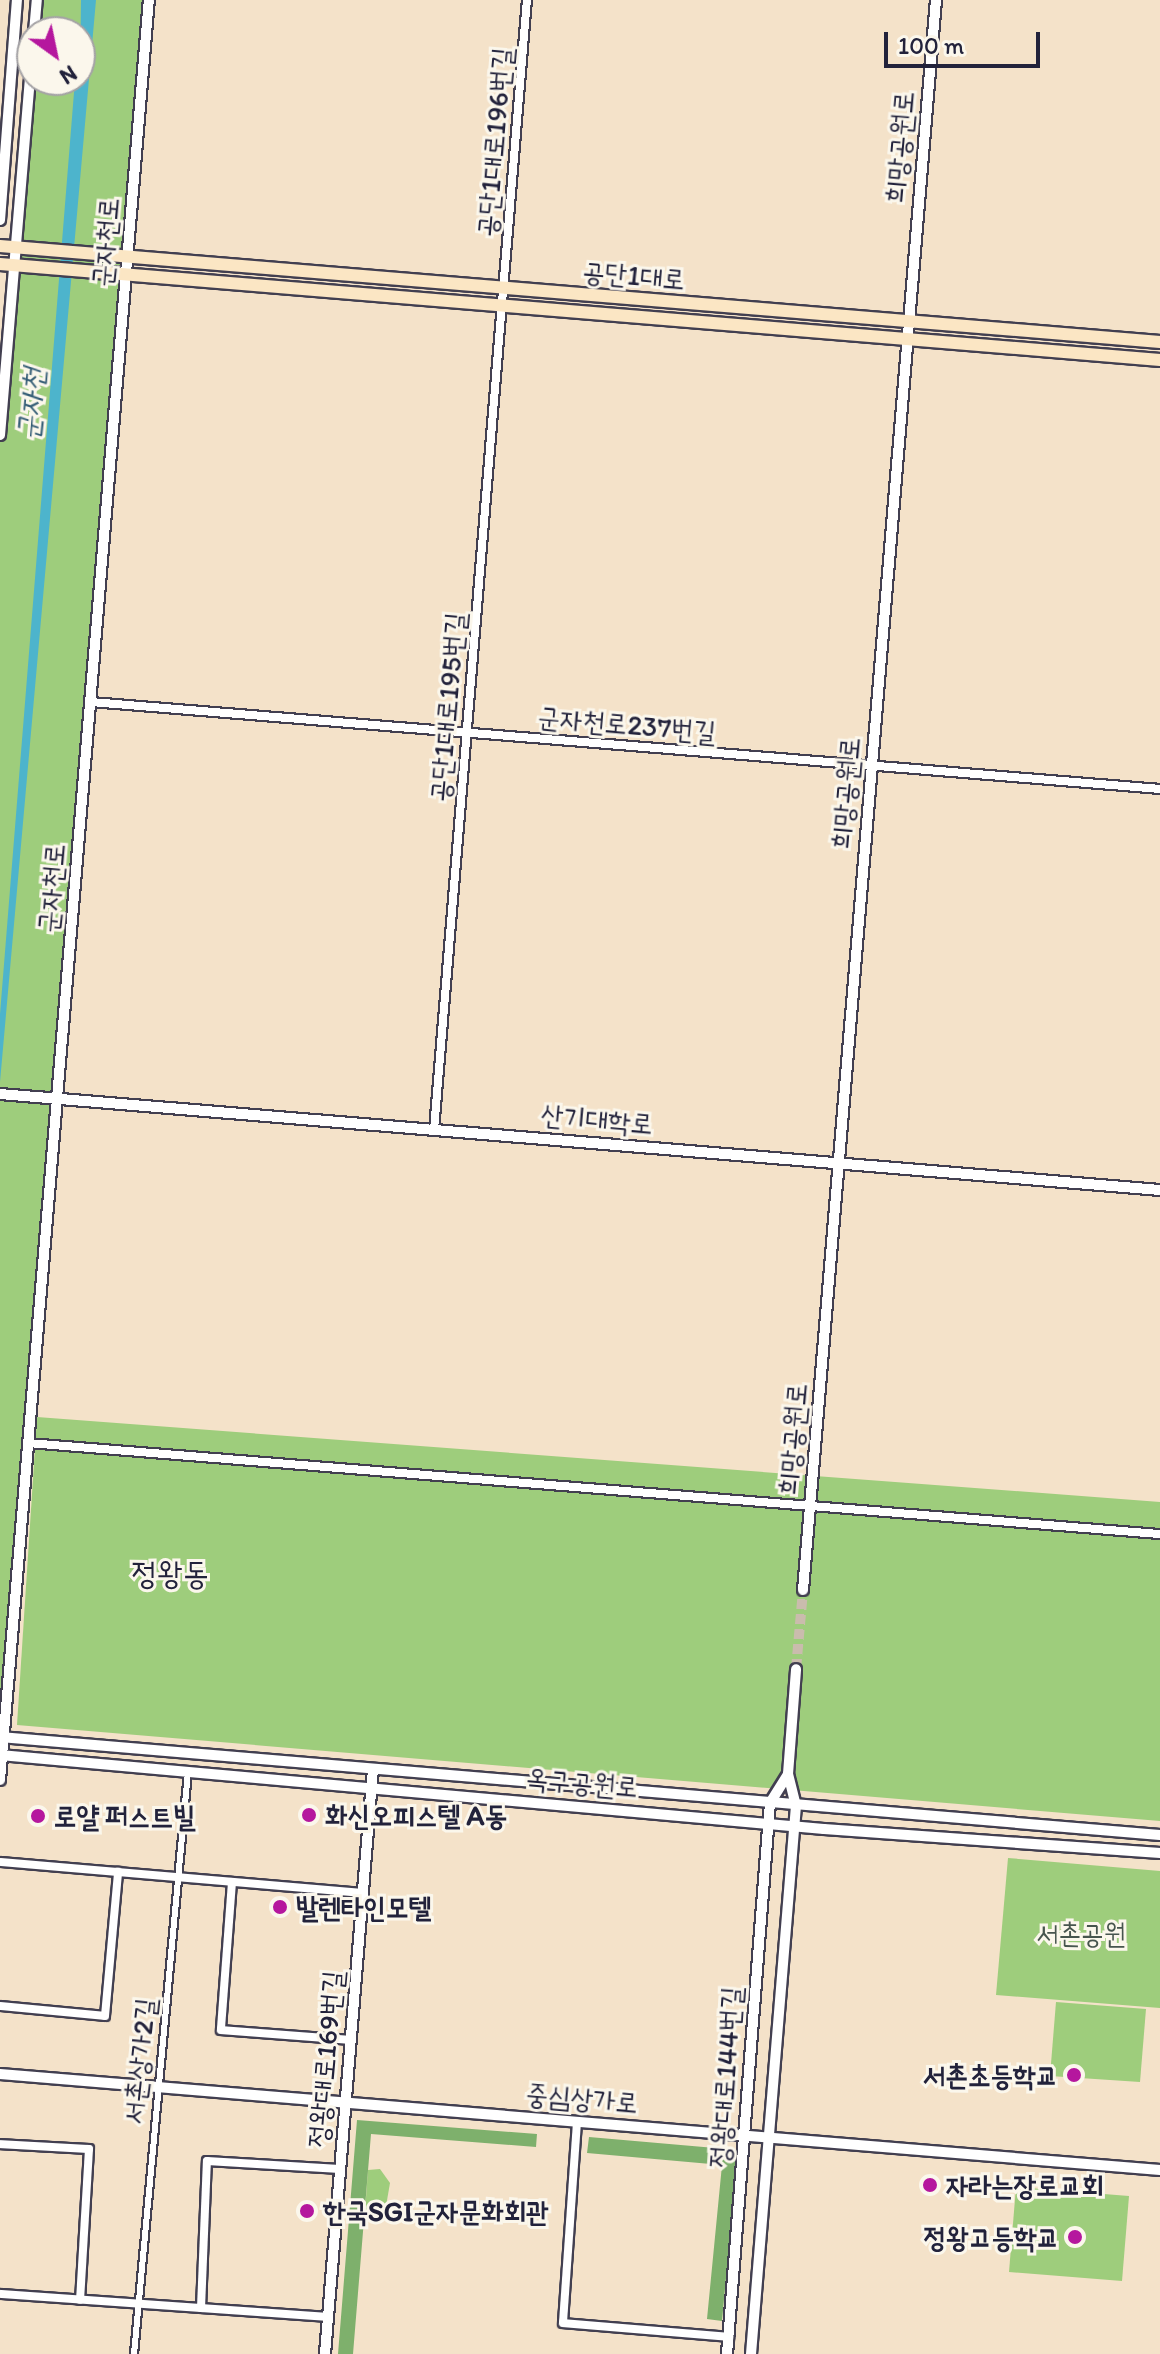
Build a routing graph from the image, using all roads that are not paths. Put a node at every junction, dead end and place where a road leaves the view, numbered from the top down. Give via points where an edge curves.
1 (17, 0) edge
2 (149, 0) edge
3 (527, 0) edge
4 (936, 0) edge
5 (29, 96) edge
6 (0, 220) edge
7 (0, 246) edge
8 (16, 248) junction
9 (128, 258) junction
10 (0, 264) edge
11 (15, 265) junction
12 (127, 274) junction
13 (504, 288) junction
14 (502, 305) junction
15 (909, 322) junction
16 (907, 339) junction
17 (1160, 342) edge
18 (1160, 360) edge
19 (0, 435) edge
20 (91, 702) junction
21 (467, 733) junction
22 (872, 766) junction
23 (1160, 789) edge
24 (0, 1094) edge
25 (57, 1098) junction
26 (434, 1130) junction
27 (839, 1163) junction
28 (1160, 1190) edge
29 (28, 1443) junction
30 (810, 1506) junction
31 (1160, 1534) edge
32 (803, 1590) tunnel mouth
33 (796, 1669) tunnel mouth
34 (2, 1737) edge
35 (1, 1755) edge
36 (373, 1769) junction
37 (188, 1772) junction
38 (788, 1774) junction
39 (0, 1780) edge
40 (371, 1788) junction
41 (770, 1803) junction
42 (796, 1806) junction
43 (768, 1823) junction
44 (794, 1826) junction
45 (1160, 1835) edge
46 (1160, 1853) edge
47 (0, 1862) edge
48 (118, 1872) junction
49 (180, 1877) junction
50 (232, 1882) junction
51 (362, 1893) junction
52 (0, 2006) edge
53 (351, 2040) junction
54 (0, 2074) edge
55 (158, 2087) junction
56 (345, 2103) junction
57 (577, 2122) junction
58 (744, 2136) junction
59 (769, 2138) junction
60 (0, 2144) edge
61 (340, 2169) junction
62 (1160, 2170) edge
63 (0, 2294) edge
64 (80, 2300) junction
65 (139, 2304) junction
66 (201, 2308) junction
67 (328, 2317) junction
68 (729, 2337) junction
69 (134, 2354) edge
70 (325, 2354) edge
71 (727, 2354) edge
72 (751, 2354) edge

1 - 6 street
2 - 9 street, 군자천로
3 - 13 street, 공단1대로196번길
4 - 15 street, 희망공원로
5 - 8 street
7 - 8 main road
8 - 9 main road, 공단1대로
8 - 11 street
9 - 12 street, 군자천로
9 - 13 main road, 공단1대로
10 - 11 main road
11 - 12 main road
11 - 19 street
12 - 14 main road
12 - 20 street, 군자천로
13 - 14 street, 공단1대로195번길
13 - 15 main road, 공단1대로
14 - 16 main road
14 - 21 street, 공단1대로195번길
15 - 16 street, 희망공원로
15 - 17 main road, 공단1대로
16 - 18 main road
16 - 22 street, 희망공원로
20 - 21 street, 군자천로237번길
20 - 25 street, 군자천로
21 - 22 street, 군자천로237번길
21 - 26 street, 공단1대로195번길
22 - 23 street, 군자천로237번길
22 - 27 street, 희망공원로
24 - 25 street, 산기대학로
25 - 26 street, 산기대학로
25 - 29 street, 군자천로
26 - 27 street, 산기대학로
27 - 28 street, 산기대학로
27 - 30 street, 희망공원로
29 - 30 street
29 - 34 street, 군자천로
30 - 31 street
30 - 32 street, 희망공원로
33 - 38 street
34 - 35 street, 군자천로
34 - 36 street, 옥구공원로
35 - 37 street, 옥구공원로
35 - 39 street, 군자천로
36 - 40 street, 정왕대로169번길
36 - 41 street, 옥구공원로
37 - 40 street, 옥구공원로
37 - 49 street, 서촌상가2길
38 - 41 street
38 - 42 street, 정왕대로144번길
40 - 43 street, 옥구공원로
40 - 51 street, 정왕대로169번길
41 - 42 street, 옥구공원로
41 - 43 street, 정왕대로144번길
42 - 44 street, 정왕대로144번길
42 - 45 street, 옥구공원로
43 - 44 street, 옥구공원로
43 - 58 street, 정왕대로144번길
44 - 46 street, 옥구공원로
44 - 59 street, 정왕대로144번길
47 - 48 street
48 - 49 street
48 - 52 street via 105,2016
49 - 50 street
49 - 55 street, 서촌상가2길
50 - 51 street
50 - 53 street via 221,2030
51 - 53 street, 정왕대로169번길
53 - 56 street, 정왕대로169번길
54 - 55 street, 중심상가로
55 - 56 street, 중심상가로
55 - 65 street, 서촌상가2길
56 - 57 street, 중심상가로
56 - 61 street, 정왕대로169번길
57 - 58 street, 중심상가로
57 - 68 street via 563,2323
58 - 59 street, 중심상가로
58 - 68 street, 정왕대로144번길
59 - 62 street, 중심상가로
59 - 72 street, 정왕대로144번길
60 - 64 street via 89,2149
61 - 66 street via 207,2161
61 - 67 street, 정왕대로169번길
63 - 64 street
64 - 65 street
65 - 66 street
65 - 69 street, 서촌상가2길
66 - 67 street
67 - 70 street, 정왕대로169번길
68 - 71 street, 정왕대로144번길

